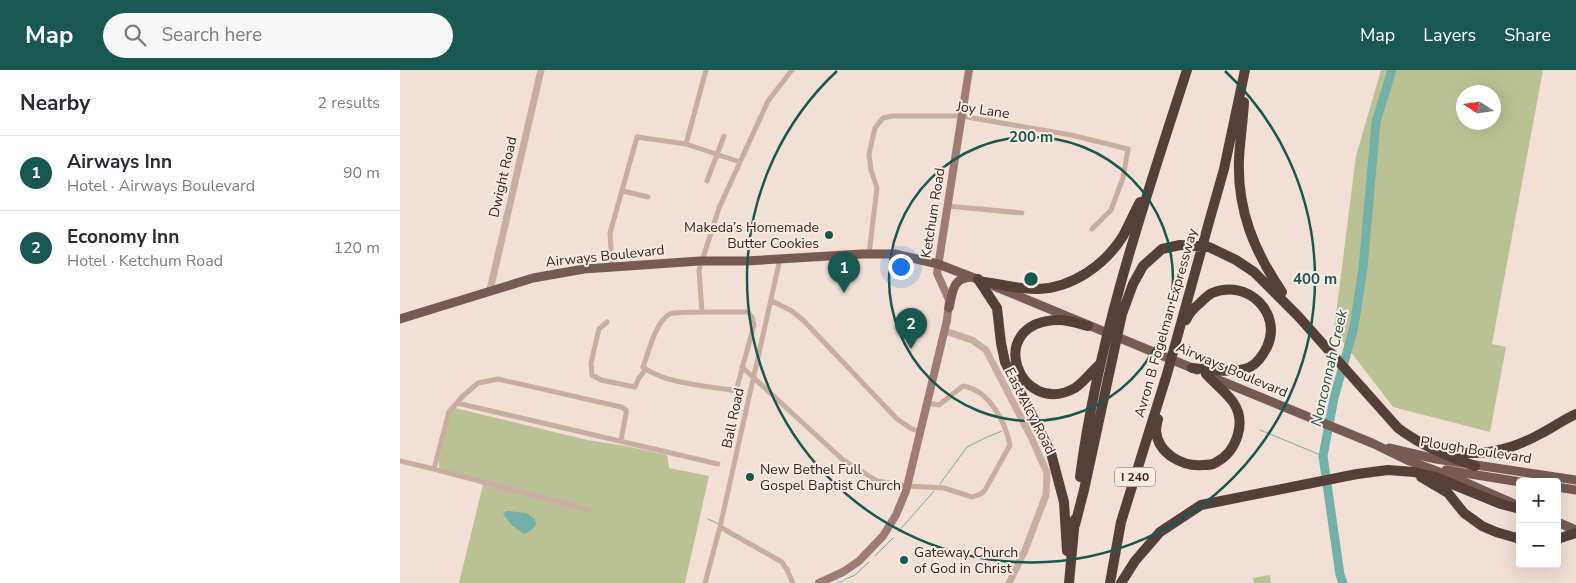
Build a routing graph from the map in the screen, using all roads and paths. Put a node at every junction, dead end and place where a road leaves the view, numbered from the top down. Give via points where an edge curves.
1 (541, 70) edge
2 (706, 70) edge
3 (792, 70) edge
4 (969, 70) edge
5 (1187, 70) edge
6 (1246, 70) edge
7 (961, 116) junction
8 (724, 136) dead end
9 (686, 144) junction
10 (718, 154) junction
11 (740, 162) junction
12 (1151, 181) junction
13 (707, 182) dead end
14 (623, 191) junction
15 (648, 197) dead end
16 (947, 206) junction
17 (1022, 213) dead end
18 (1092, 229) dead end
19 (868, 254) junction
20 (780, 258) junction
21 (700, 261) junction
22 (938, 264) junction
23 (612, 267) junction
24 (978, 279) junction
25 (490, 290) junction
26 (772, 301) junction
27 (949, 308) junction
28 (702, 312) junction
29 (1118, 313) junction
30 (400, 319) edge
31 (1300, 319) junction
32 (607, 322) dead end
33 (1088, 326) junction
34 (945, 330) junction
35 (1177, 339) junction
36 (1100, 364) junction
37 (742, 367) junction
38 (1192, 368) junction
39 (646, 369) junction
40 (1206, 374) junction
41 (753, 376) junction
42 (1162, 391) junction
43 (457, 403) junction
44 (927, 403) junction
45 (1576, 414) edge
46 (920, 432) junction
47 (621, 440) junction
48 (1368, 442) junction
49 (1417, 442) junction
50 (1407, 460) junction
51 (400, 461) edge
52 (718, 464) dead end
53 (1475, 466) junction
54 (434, 468) junction
55 (1414, 472) junction
56 (1576, 480) edge
57 (1516, 481) edge
58 (907, 486) junction
59 (1561, 488) edge
60 (1576, 490) edge
61 (1516, 506) edge
62 (1516, 507) edge
63 (589, 510) dead end
64 (1559, 523) edge
65 (1075, 524) junction
66 (721, 525) junction
67 (1576, 532) edge
68 (1516, 538) edge
69 (1561, 538) edge
70 (705, 583) edge
71 (793, 583) edge
72 (819, 583) edge
73 (1009, 583) edge
74 (1069, 583) edge
75 (1110, 583) edge
76 (1121, 583) edge

1 - 25 street, Dwight Road
2 - 9 street
3 - 11 street via 768,101
4 - 7 main road, Ketchum Road
5 - 12 highway
6 - 31 highway via 1239,160 1241,199 1258,254
6 - 35 highway, Avron B Fogelman Expressway / I 240 via 1224,169
7 - 16 main road, Ketchum Road
7 - 18 street, Joy Lane via 1071,135 1128,149 1123,178 1111,210
7 - 19 street, Joy Lane via 892,116 883,118 875,128 869,154 877,188
8 - 10 street
9 - 10 street
9 - 14 street via 637,137
10 - 11 street
10 - 13 street
11 - 21 street
12 - 24 highway via 1115,248 1079,277 1052,288 1036,289
12 - 29 highway
14 - 15 street
14 - 23 street via 610,233
16 - 17 street
16 - 22 main road, Ketchum Road
19 - 20 main road, Airways Boulevard
19 - 22 main road, Airways Boulevard via 899,254
20 - 21 main road, Airways Boulevard
20 - 26 street, Ball Road
21 - 23 main road, Airways Boulevard
21 - 28 street
22 - 24 main road, Airways Boulevard
22 - 27 main road, Ketchum Road via 937,273 949,300
23 - 25 main road, Airways Boulevard via 533,278
24 - 27 main road via 960,279 955,284
24 - 33 main road, Airways Boulevard
24 - 74 highway via 997,308 1005,362 1051,453 1064,502
25 - 30 main road, Airways Boulevard
26 - 41 street, Ball Road
26 - 46 street via 804,321 896,418
27 - 34 main road, Ketchum Road
28 - 37 street via 748,312 754,325
28 - 39 street via 670,314 662,321 651,342
29 - 31 highway via 1143,266 1162,249 1180,245 1209,247 1236,260 1254,272
29 - 36 highway
29 - 65 highway via 1112,359
31 - 49 highway via 1377,406
32 - 39 street via 599,329 591,363 592,375 635,387
33 - 36 highway via 1058,320 1030,325 1016,344 1016,363 1023,379 1035,390 1052,393 1076,387
33 - 38 main road, Airways Boulevard
34 - 44 main road, Ketchum Road
34 - 73 street, East Alcy Road via 972,340 986,350 1047,473 1046,495
35 - 38 highway via 1189,314 1211,293 1240,290 1260,301 1266,310 1272,334 1262,358 1238,370
35 - 42 highway, Avron B Fogelman Expressway / I 240
36 - 65 highway
37 - 39 street via 736,391 670,379
37 - 41 street
38 - 40 main road, Airways Boulevard
40 - 42 highway via 1233,402 1240,417 1238,434 1229,452 1214,464 1194,466 1182,462 1161,446 1156,431
40 - 48 main road, Airways Boulevard
41 - 58 street via 848,463 877,481
41 - 66 street, Ball Road
42 - 75 highway, Avron B Fogelman Expressway / I 240 via 1121,522
43 - 47 street
43 - 47 street via 478,383 498,379 594,400 626,410
43 - 54 street via 449,412
44 - 46 main road, Ketchum Road
44 - 58 street via 939,405 960,387 971,388 994,407 1010,445 985,490 978,496 944,488
45 - 49 highway via 1516,447 1497,451 1453,452
46 - 58 main road, Ketchum Road
47 - 52 street
48 - 50 main road, Airways Boulevard
48 - 53 main road, Plough Boulevard via 1436,460
49 - 53 highway
50 - 57 main road, Plough Boulevard via 1452,472
50 - 61 main road, Airways Boulevard
51 - 54 street
53 - 56 main road, Plough Boulevard
54 - 63 street
55 - 62 highway
55 - 68 highway via 1448,493 1482,526
55 - 76 highway via 1388,470 1357,474 1201,505 1160,532
58 - 72 main road, Ketchum Road via 896,515 874,546 859,561
59 - 60 main road
64 - 67 main road
65 - 74 highway
66 - 70 street, Ball Road
66 - 71 street via 782,562
67 - 69 highway

